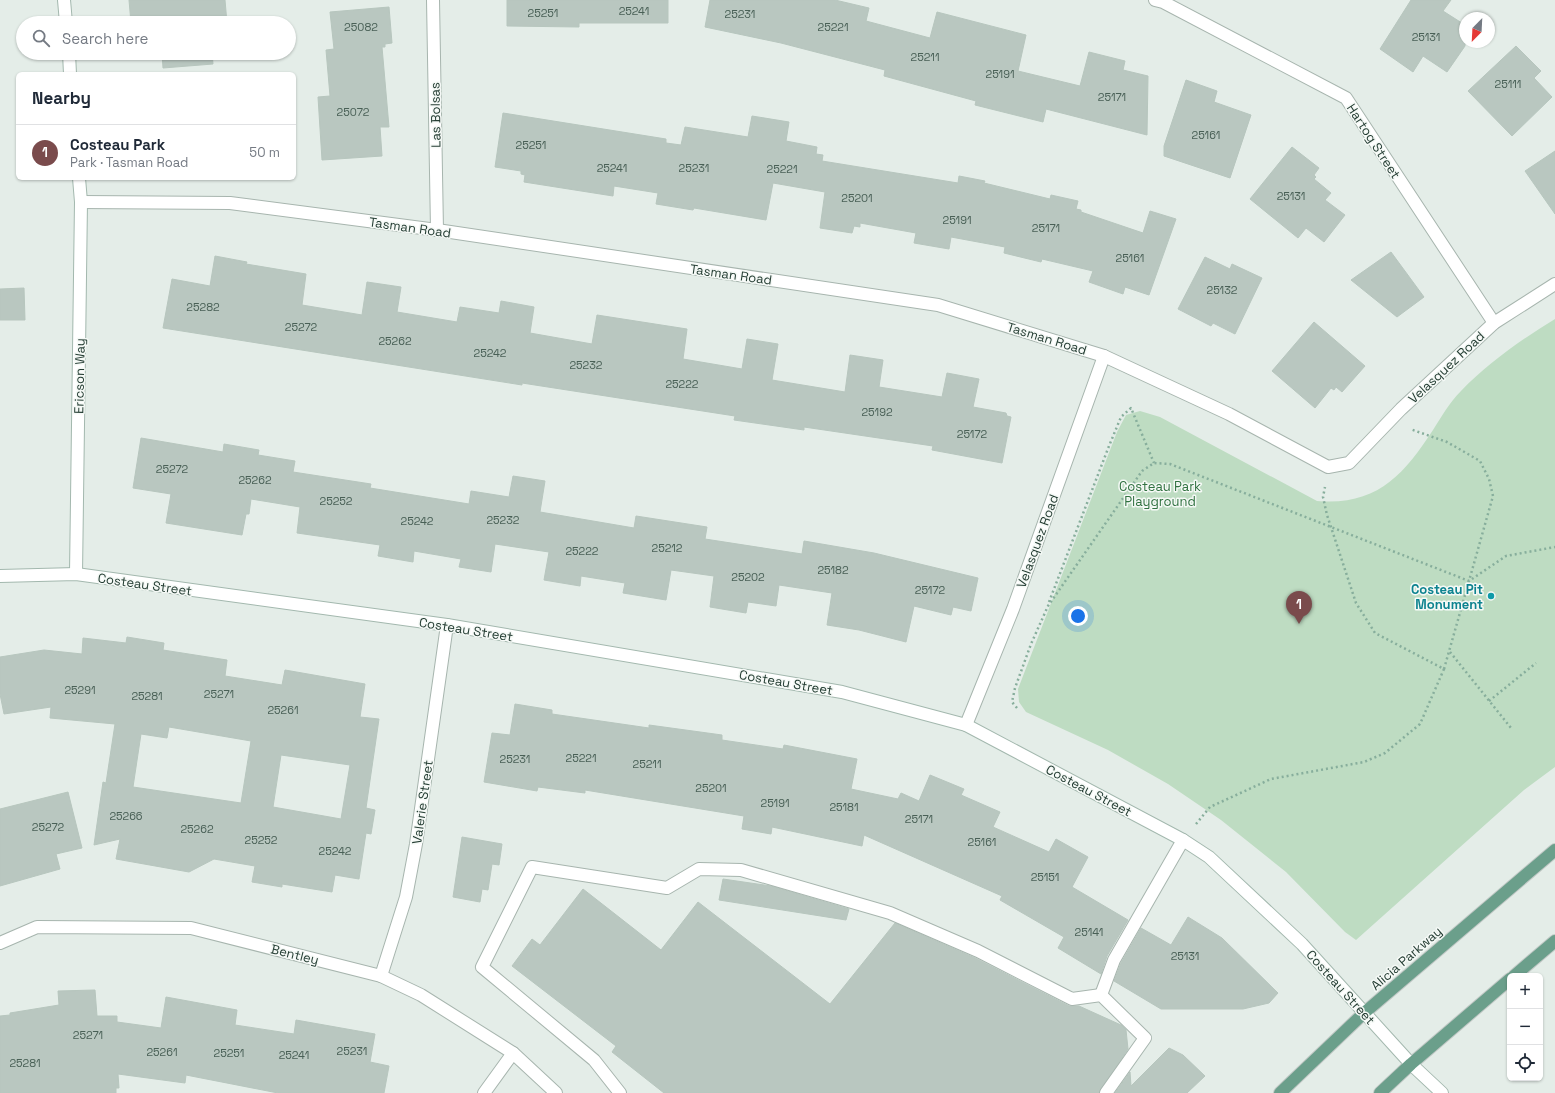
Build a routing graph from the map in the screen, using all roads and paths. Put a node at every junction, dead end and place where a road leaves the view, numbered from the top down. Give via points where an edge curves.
1 (64, 0) edge
2 (433, 0) edge
3 (1155, 0) edge
4 (65, 16) edge
5 (69, 60) edge
6 (70, 72) edge
7 (79, 180) edge
8 (81, 202) junction
9 (437, 230) junction
10 (1555, 284) edge
11 (1494, 323) junction
12 (1104, 356) junction
13 (1389, 422) junction
14 (1154, 463) junction
15 (1328, 467) junction
16 (1332, 527) junction
17 (1555, 547) edge
18 (76, 574) junction
19 (0, 576) edge
20 (1469, 581) junction
21 (1048, 606) junction
22 (447, 625) junction
23 (1449, 652) junction
24 (1536, 663) dead end
25 (1444, 669) junction
26 (1489, 701) junction
27 (1017, 708) dead end
28 (966, 725) junction
29 (1511, 728) dead end
30 (1210, 807) dead end
31 (1183, 840) junction
32 (1555, 850) edge
33 (1555, 940) edge
34 (0, 943) edge
35 (1517, 973) edge
36 (381, 976) junction
37 (1507, 982) edge
38 (1101, 995) junction
39 (1364, 1013) junction
40 (513, 1052) junction
41 (1411, 1064) junction
42 (484, 1093) edge
43 (556, 1093) edge
44 (620, 1093) edge
45 (1106, 1093) edge
46 (1280, 1093) edge
47 (1380, 1093) edge
48 (1442, 1093) edge

1 - 4 street
2 - 9 street, Las Bolsas
3 - 11 street, Hartog Street via 1346,98
5 - 6 street
7 - 8 street, Ericson Way
8 - 9 street, Tasman Road via 230,203
8 - 18 street, Ericson Way
9 - 12 street, Tasman Road via 938,305
10 - 11 street, Velasquez Road
11 - 13 street, Velasquez Road
12 - 15 street, Tasman Road via 1229,414
12 - 28 street, Velasquez Road via 1013,609
13 - 15 street, Velasquez Road via 1349,463
13 - 20 path via 1447,442 1480,460 1489,479 1493,496
14 - 16 path via 1170,464
14 - 21 path via 1142,471
14 - 21 path via 1131,408 1121,417 1108,446
15 - 16 path via 1323,497
16 - 20 path
16 - 25 path via 1356,603 1375,632
17 - 20 path via 1506,556
18 - 19 street, Costeau Street
18 - 22 street, Costeau Street
20 - 23 path
21 - 27 path via 1015,688 1012,702
22 - 28 street, Costeau Street via 842,692
22 - 36 street, Valerie Street via 416,844 406,897
23 - 25 path
23 - 26 path
24 - 26 path
25 - 30 path via 1420,724 1385,753 1364,762 1271,779
26 - 29 path
28 - 31 street, Costeau Street
31 - 38 street via 1114,960
31 - 39 street, Costeau Street via 1209,857 1302,944
32 - 39 main road, Alicia Parkway
33 - 35 main road
34 - 36 street, Bentley via 37,927 190,928
36 - 40 street, Bentley via 421,995
37 - 41 main road
38 - 44 street via 1072,999 978,951 890,913 741,870 699,869 667,888 532,867 482,967 594,1060
38 - 45 street via 1145,1038
39 - 41 street, Costeau Street
39 - 46 main road, Alicia Parkway
40 - 42 street
40 - 43 street, Bentley
41 - 47 main road
41 - 48 street, Costeau Street

